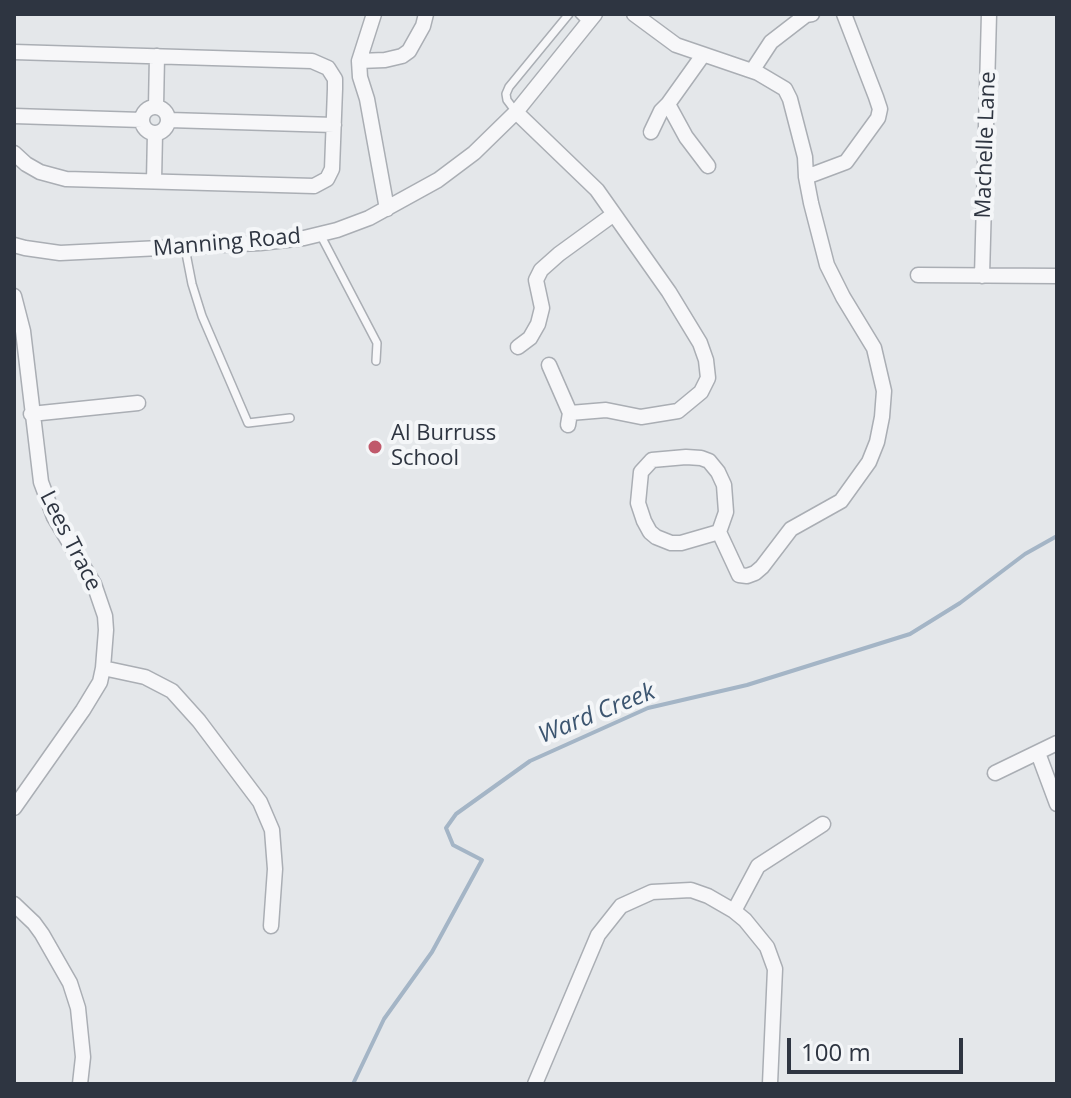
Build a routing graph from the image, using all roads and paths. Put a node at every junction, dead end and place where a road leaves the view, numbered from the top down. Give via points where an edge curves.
1 (374, 14) edge
2 (426, 14) edge
3 (569, 14) edge
4 (634, 14) edge
5 (812, 14) edge
6 (844, 14) edge
7 (989, 14) edge
8 (587, 17) edge
9 (14, 52) edge
10 (703, 55) junction
11 (157, 56) junction
12 (359, 61) junction
13 (752, 71) junction
14 (668, 104) junction
15 (156, 107) junction
16 (516, 112) junction
17 (14, 116) edge
18 (142, 120) junction
19 (169, 120) junction
20 (334, 125) junction
21 (651, 132) dead end
22 (155, 133) junction
23 (14, 153) edge
24 (708, 166) dead end
25 (806, 177) junction
26 (154, 181) junction
27 (387, 209) junction
28 (614, 214) junction
29 (320, 234) junction
30 (14, 245) edge
31 (185, 248) junction
32 (918, 275) dead end
33 (982, 276) junction
34 (1057, 276) edge
35 (14, 296) edge
36 (518, 347) dead end
37 (376, 361) dead end
38 (549, 365) dead end
39 (138, 403) dead end
40 (31, 414) junction
41 (290, 418) dead end
42 (719, 532) junction
43 (103, 668) junction
44 (1057, 743) edge
45 (1038, 753) junction
46 (995, 773) dead end
47 (1057, 804) edge
48 (14, 808) edge
49 (823, 824) dead end
50 (14, 904) edge
51 (734, 911) junction
52 (271, 926) dead end
53 (80, 1084) edge
54 (535, 1084) edge
55 (770, 1084) edge

1 - 12 street
2 - 12 street via 402,56
3 - 16 lane via 509,87 507,100
4 - 10 street via 676,45
5 - 13 street via 771,42
6 - 25 street via 880,109 878,118 846,162
7 - 33 street, Machelle Lane
8 - 16 street, Manning Road
9 - 11 street
10 - 13 street
10 - 14 street
11 - 15 street
11 - 20 street via 320,63 335,79
12 - 27 street
13 - 25 street via 785,89
14 - 21 street
14 - 24 street
15 - 18 street via 144,112
15 - 19 street via 167,112
16 - 27 street, Manning Road via 459,165
16 - 28 street via 597,190
17 - 18 street
18 - 22 street
19 - 20 street
19 - 22 street
20 - 26 street via 332,169 317,185
22 - 26 street
23 - 26 street via 50,176
25 - 42 street via 827,265 874,348 884,391 877,442 841,501 791,529 755,573 739,575
27 - 29 street, Manning Road
28 - 36 street via 541,270 536,280 542,308 538,324
28 - 38 street via 700,343 708,378 701,392 678,411 641,417 606,410 569,419
29 - 31 street, Manning Road
29 - 37 lane via 377,343
30 - 31 street, Manning Road via 60,253
31 - 41 lane via 202,316 248,423
32 - 33 street
33 - 34 street
35 - 40 street, Lees Trace
39 - 40 street
40 - 43 street, Lees Trace via 46,499 94,584 105,616
42 - 42 street via 726,512 724,485 709,461 652,460 641,472 638,503 656,537 681,543
43 - 48 street, Lees Trace via 83,710
43 - 52 street via 145,677 172,691 260,802 272,830
44 - 45 street
45 - 46 street
45 - 47 street
49 - 51 street via 758,866
50 - 53 street via 42,934 70,983 80,1020
51 - 54 street via 691,890 652,892 621,906 598,935
51 - 55 street via 767,947 775,969

